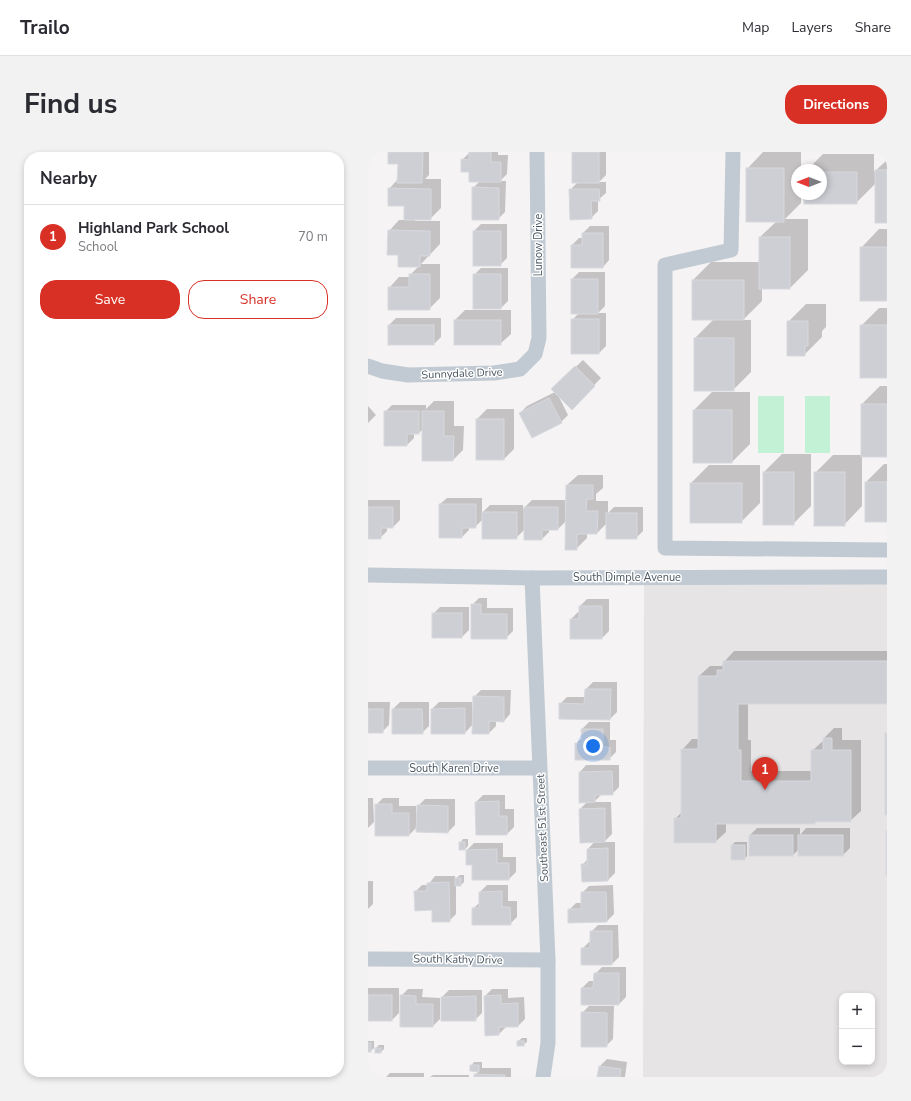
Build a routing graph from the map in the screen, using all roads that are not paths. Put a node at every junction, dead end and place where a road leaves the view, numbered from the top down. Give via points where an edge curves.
1 (537, 152) edge
2 (733, 152) edge
3 (539, 338) joint
4 (368, 366) edge
5 (887, 550) edge
6 (368, 575) edge
7 (887, 577) edge
8 (532, 578) junction
9 (368, 768) edge
10 (539, 768) junction
11 (368, 959) edge
12 (548, 960) junction
13 (543, 1077) edge

1 - 3 street, Lunow Drive
2 - 5 street via 731,250 665,265 665,548
3 - 4 street, Sunnydale Drive via 535,354 520,369 494,373 408,375
6 - 8 street, South Dimple Avenue
7 - 8 street, South Dimple Avenue
8 - 10 street, Southeast 51st Street
9 - 10 street, South Karen Drive
10 - 12 street, Southeast 51st Street
11 - 12 street, South Kathy Drive
12 - 13 street, Southeast 51st Street via 548,1043

